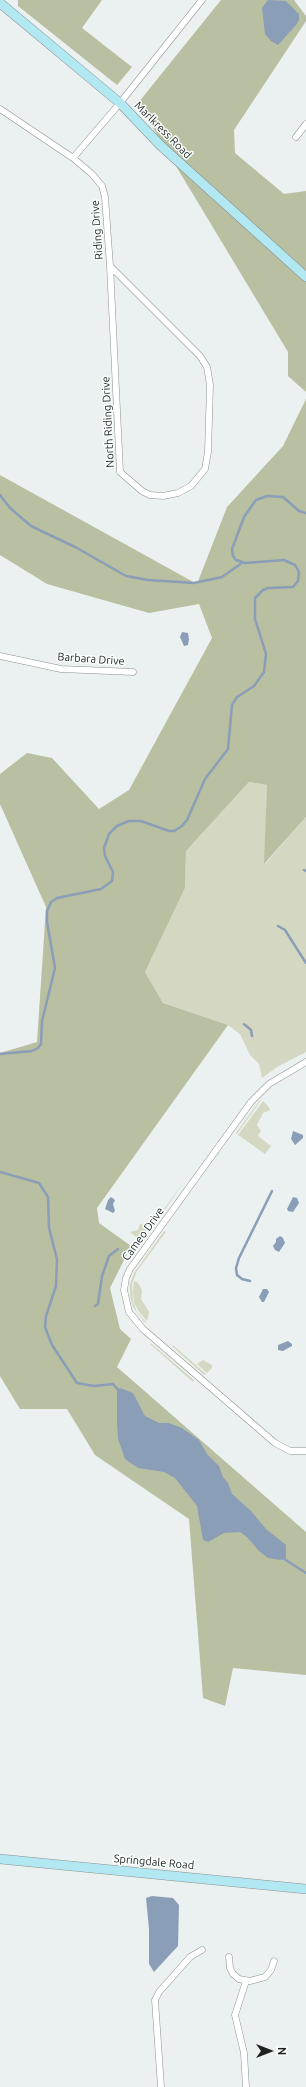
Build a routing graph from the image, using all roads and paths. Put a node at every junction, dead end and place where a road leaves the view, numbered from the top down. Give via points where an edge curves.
1 (202, 0) edge
2 (0, 3) edge
3 (120, 103) junction
4 (0, 109) edge
5 (306, 124) edge
6 (296, 137) dead end
7 (73, 158) junction
8 (110, 266) junction
9 (306, 277) edge
10 (0, 656) edge
11 (133, 672) dead end
12 (306, 1062) edge
13 (306, 1451) edge
14 (0, 1859) edge
15 (306, 1889) edge
16 (202, 1950) dead end
17 (229, 1957) dead end
18 (274, 1961) dead end
19 (246, 1981) junction
20 (162, 2087) edge
21 (246, 2087) edge

1 - 3 street
2 - 3 street, Marlkress Road
3 - 7 street
3 - 9 street, Marlkress Road via 160,144
4 - 7 street, Riding Drive
5 - 6 street
7 - 8 street, Riding Drive via 102,186
8 - 8 street, North Riding Drive via 120,472 142,491 150,494 163,496 178,493 191,486 205,469 210,385 207,367 200,356
10 - 11 street, Barbara Drive via 61,669
12 - 13 street, Cameo Drive via 269,1084 251,1102 130,1269 124,1290 129,1312 143,1329 278,1446 290,1451
14 - 15 street, Springdale Road
16 - 20 street via 190,1957 155,2000
17 - 19 street via 230,1968 234,1974
18 - 19 street via 265,1977
19 - 21 street via 235,2015 244,2054

